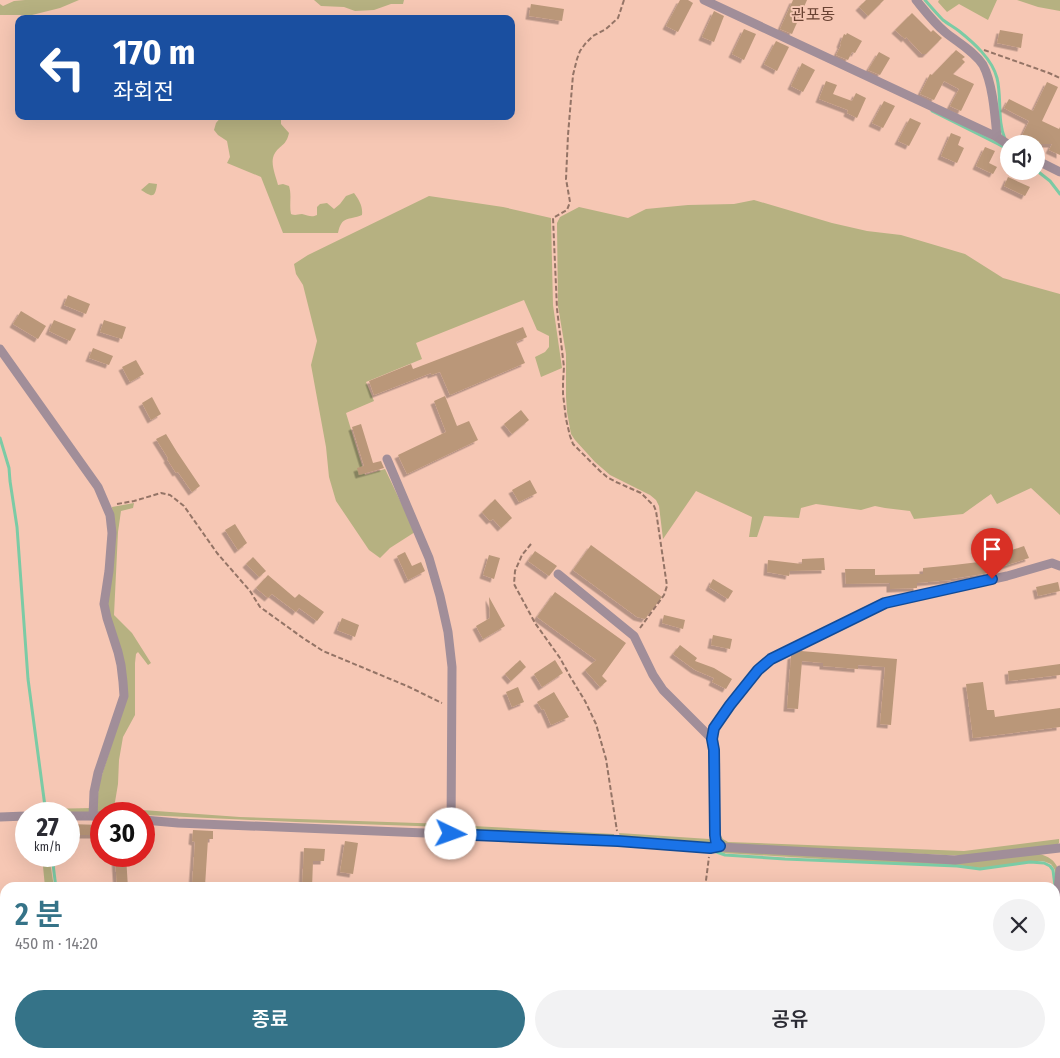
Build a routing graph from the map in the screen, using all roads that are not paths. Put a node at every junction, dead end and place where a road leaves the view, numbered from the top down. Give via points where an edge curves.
1 (704, 0) edge
2 (916, 0) edge
3 (997, 138) junction
4 (1000, 140) edge
5 (1045, 164) edge
6 (1060, 172) edge
7 (0, 349) edge
8 (387, 459) dead end
9 (1060, 566) edge
10 (558, 574) dead end
11 (712, 739) junction
12 (95, 802) edge
13 (15, 816) edge
14 (0, 817) edge
15 (155, 821) edge
16 (451, 834) junction
17 (720, 846) junction
18 (1060, 848) edge

1 - 3 street
2 - 3 street via 932,20 982,64 993,101
3 - 4 street
5 - 6 street
7 - 12 street via 98,487 110,515 112,533 104,604 118,652 124,696 98,773
8 - 16 street via 429,558 448,632 453,708
9 - 11 street via 1052,562 1007,576 885,603 828,630 771,659 758,670 714,728
10 - 11 street via 634,636 663,690
11 - 17 street via 715,835
13 - 14 street
15 - 16 street
16 - 17 street
17 - 18 street via 955,860

